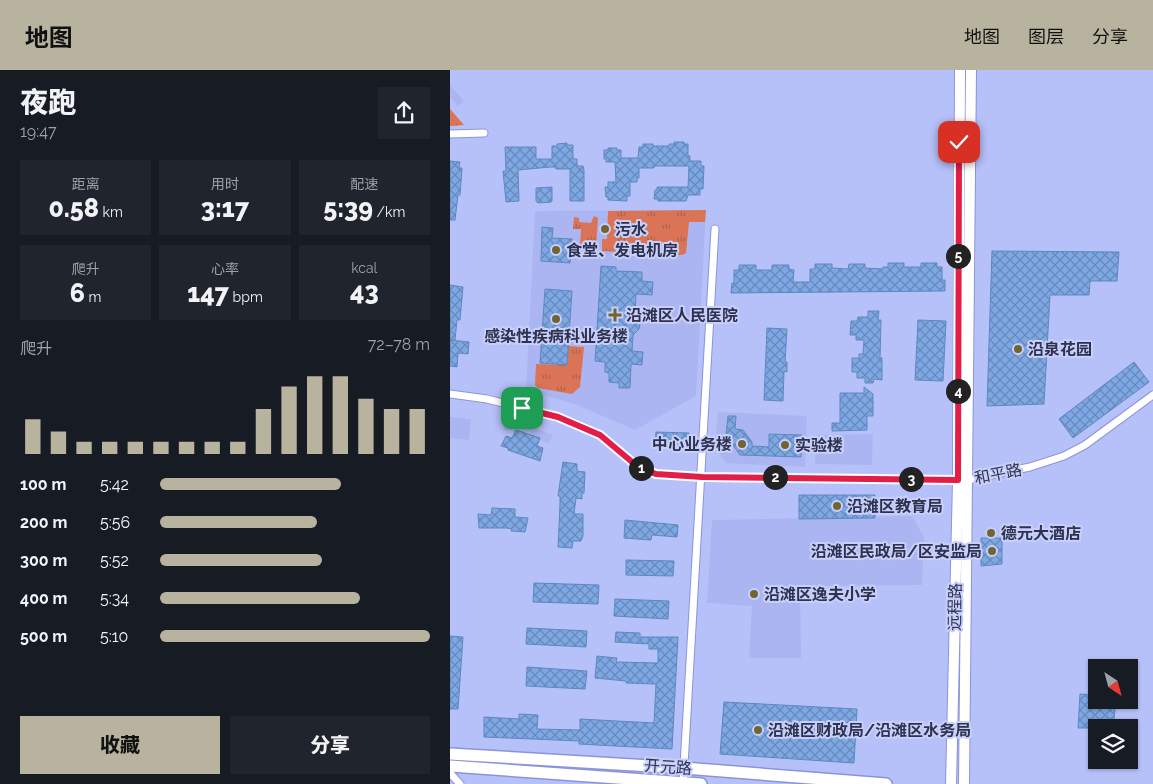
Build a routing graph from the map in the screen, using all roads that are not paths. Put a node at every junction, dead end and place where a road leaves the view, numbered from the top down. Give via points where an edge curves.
1 (960, 70) edge
2 (971, 70) edge
3 (484, 132) dead end
4 (450, 134) edge
5 (715, 229) dead end
6 (450, 394) edge
7 (1153, 395) edge
8 (702, 477) junction
9 (963, 480) junction
10 (450, 754) edge
11 (450, 766) edge
12 (684, 768) junction
13 (450, 773) edge
14 (683, 783) junction
15 (460, 784) edge
16 (701, 784) edge
17 (886, 784) edge
18 (950, 784) edge
19 (964, 784) edge

1 - 9 main road, 远程路
2 - 9 main road, 远程路
3 - 4 street
5 - 8 street
6 - 8 street, 和平路 via 487,399 558,417 600,435 638,467 656,474
7 - 9 street, 和平路 via 1085,445 1064,456 1030,467
8 - 9 street, 和平路
8 - 12 street
9 - 18 main road, 远程路
9 - 19 main road, 远程路
10 - 12 main road, 开元路
11 - 14 main road, 开元路
12 - 14 street
12 - 17 main road, 开元路
13 - 15 street
14 - 16 main road, 开元路

